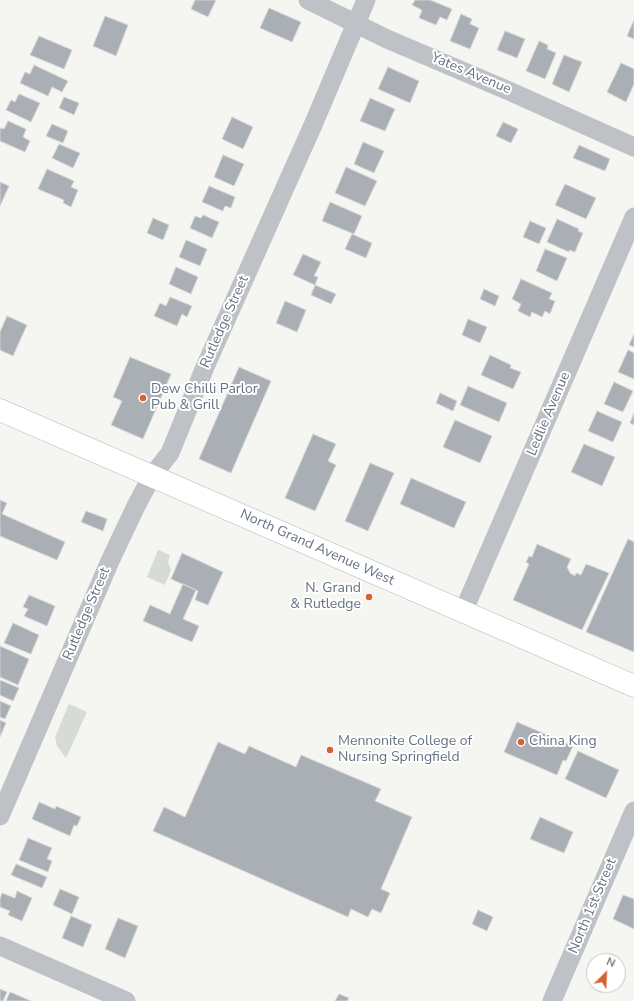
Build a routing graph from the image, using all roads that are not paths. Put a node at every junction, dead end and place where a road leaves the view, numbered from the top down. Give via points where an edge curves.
1 (308, 0) edge
2 (366, 0) edge
3 (356, 24) junction
4 (634, 146) edge
5 (634, 216) edge
6 (0, 410) edge
7 (152, 476) junction
8 (463, 612) junction
9 (634, 686) edge
10 (634, 811) edge
11 (0, 816) edge
12 (0, 946) edge
13 (126, 1001) edge
14 (552, 1001) edge

1 - 3 street, Yates Avenue
2 - 3 street, Rutledge Street
3 - 4 street, Yates Avenue
3 - 7 street, Rutledge Street via 205,367 170,453
5 - 8 street, Ledlie Avenue
6 - 7 main road, North Grand Avenue West
7 - 8 main road, North Grand Avenue West
7 - 11 street, Rutledge Street via 110,561
8 - 9 main road, North Grand Avenue West
10 - 14 street, North 1st Street
12 - 13 street

